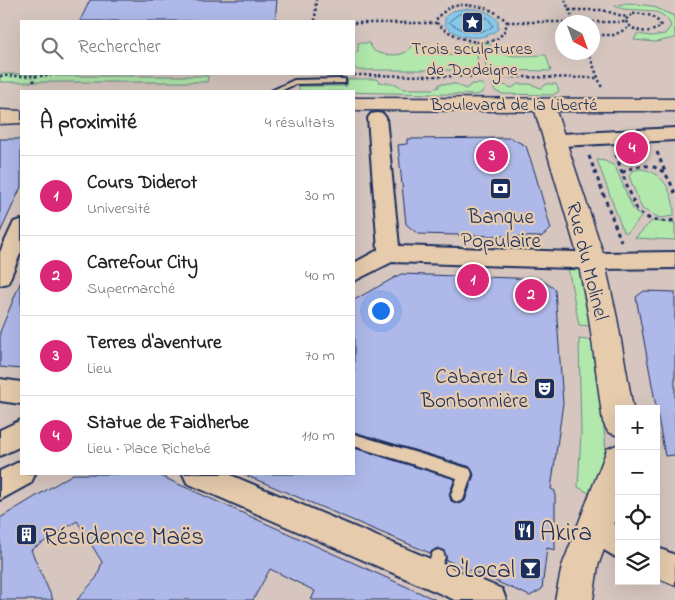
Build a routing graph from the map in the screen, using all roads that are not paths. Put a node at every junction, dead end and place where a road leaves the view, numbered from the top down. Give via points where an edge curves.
1 (345, 78) edge
2 (277, 90) edge
3 (0, 104) edge
4 (20, 104) edge
5 (355, 104) edge
6 (675, 105) edge
7 (545, 111) junction
8 (0, 117) edge
9 (20, 117) edge
10 (355, 118) edge
11 (377, 118) junction
12 (675, 118) edge
13 (675, 134) edge
14 (562, 140) dead end
15 (20, 230) edge
16 (389, 254) junction
17 (675, 260) edge
18 (591, 261) junction
19 (355, 272) edge
20 (0, 277) edge
21 (0, 390) edge
22 (20, 393) edge
23 (616, 405) edge
24 (20, 433) edge
25 (355, 440) edge
26 (0, 444) edge
27 (20, 475) edge
28 (200, 475) edge
29 (615, 483) edge
30 (0, 486) edge
31 (458, 494) dead end
32 (606, 536) edge
33 (660, 564) edge
34 (675, 570) edge
35 (491, 600) edge
36 (574, 600) edge

1 - 2 lane via 294,82
3 - 4 main road
5 - 7 main road, Boulevard de la Liberté
6 - 7 main road, Boulevard de la Liberté
7 - 11 main road, Boulevard de la Liberté
7 - 12 main road, Boulevard de la Liberté
7 - 18 main road, Rue du Molinel
8 - 9 main road
10 - 11 main road, Boulevard de la Liberté
11 - 16 street
13 - 14 street
15 - 20 street
16 - 18 street
16 - 19 street
17 - 18 street
18 - 23 main road, Rue du Molinel
21 - 22 street
24 - 26 street
25 - 31 lane via 465,474
27 - 30 street
28 - 35 street via 435,565
29 - 32 main road
32 - 36 main road via 580,566
33 - 34 street

